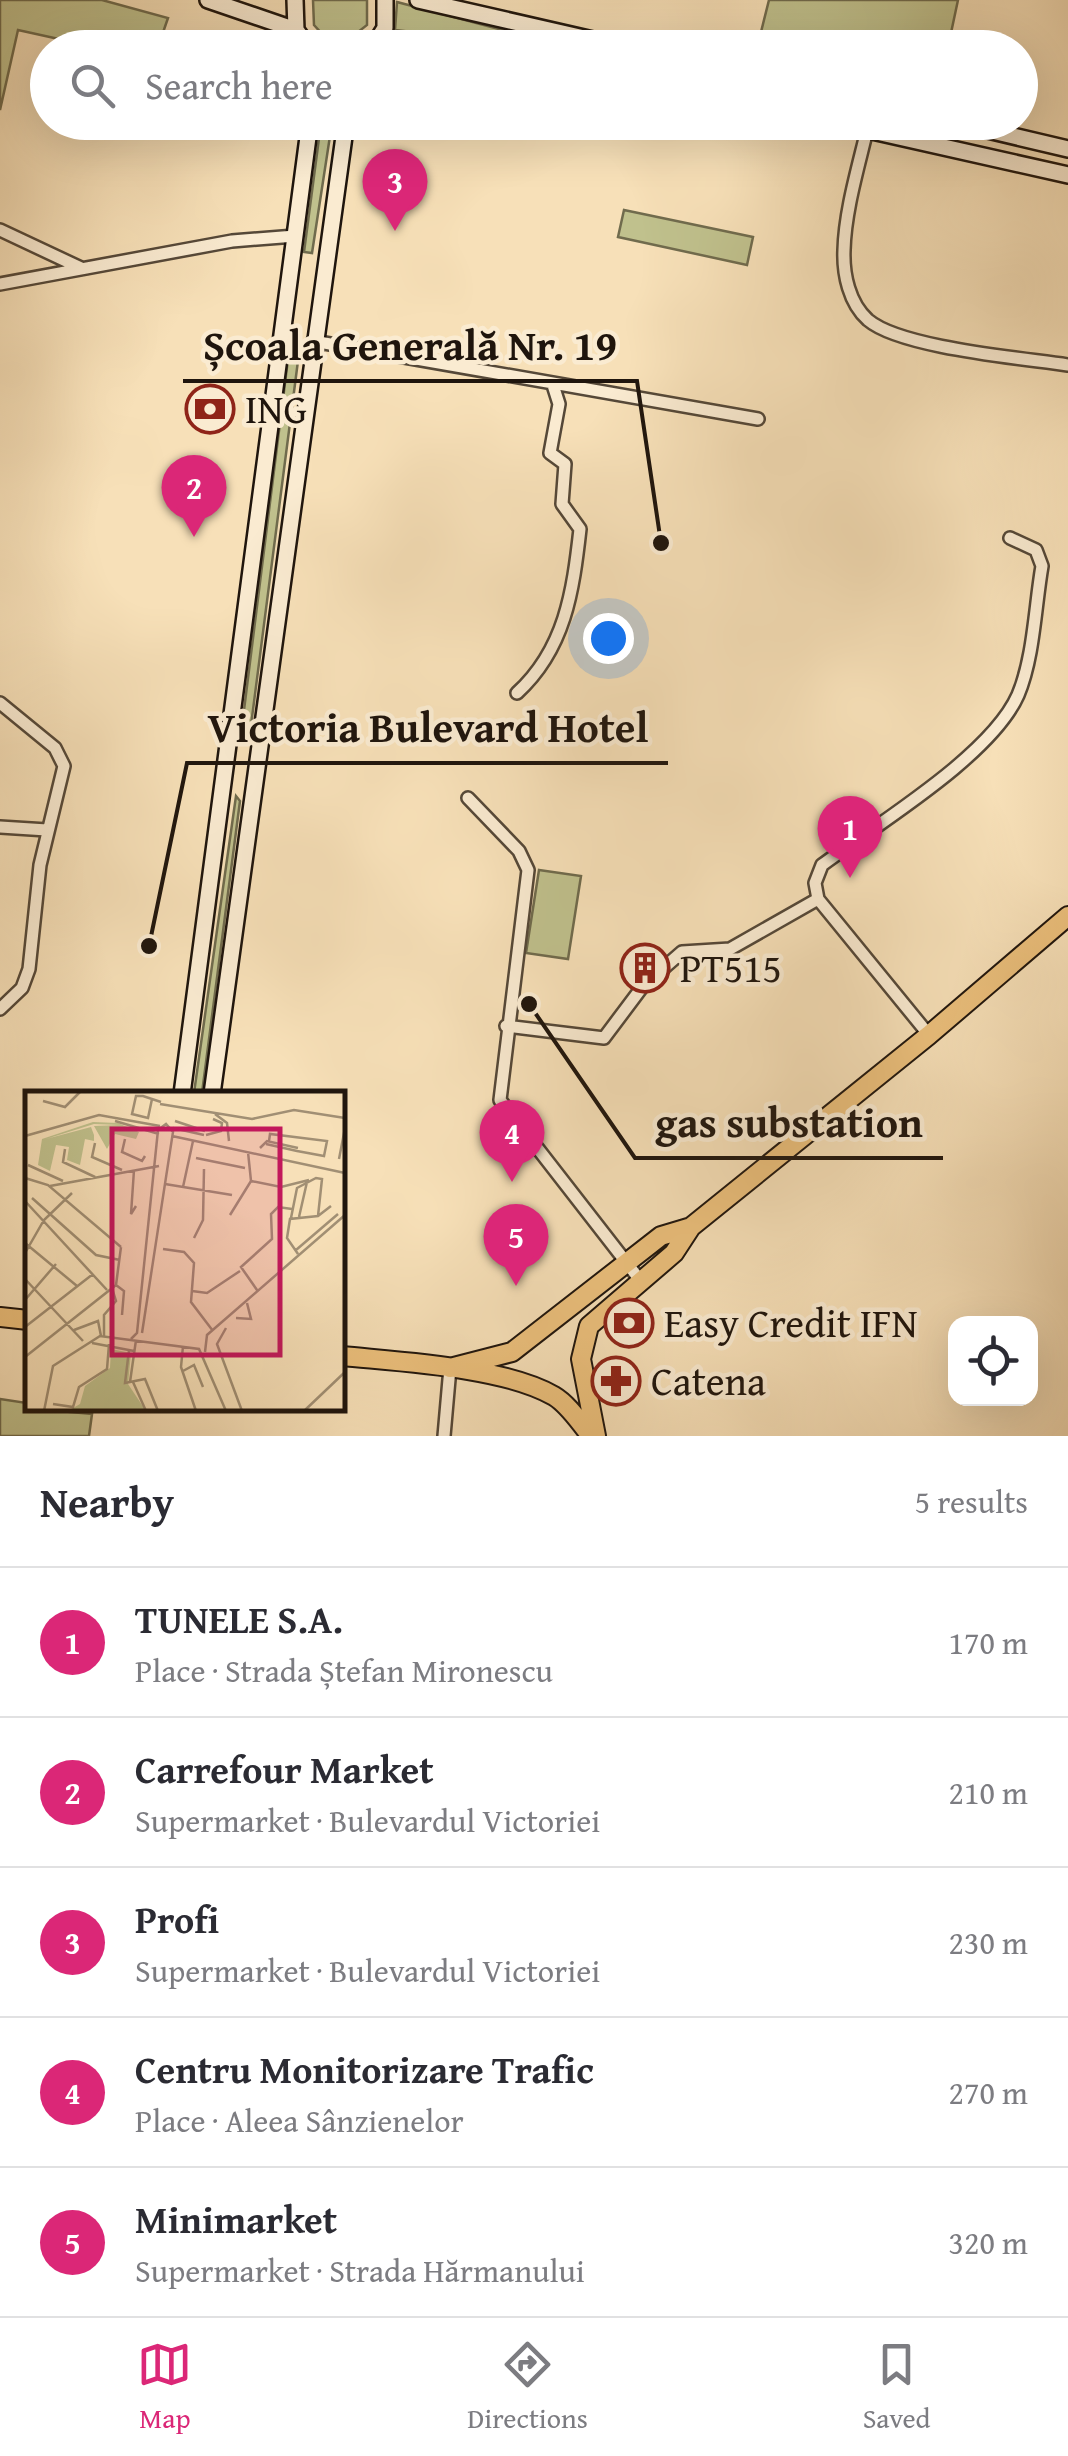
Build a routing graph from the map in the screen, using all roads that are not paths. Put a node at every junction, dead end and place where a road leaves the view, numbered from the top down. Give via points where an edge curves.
1 (208, 0) edge
2 (295, 0) edge
3 (385, 0) edge
4 (418, 0) edge
5 (276, 30) edge
6 (301, 30) edge
7 (382, 30) edge
8 (549, 30) edge
9 (308, 140) edge
10 (343, 140) edge
11 (865, 140) edge
12 (913, 140) edge
13 (1030, 140) edge
14 (1068, 149) edge
15 (1068, 174) edge
16 (0, 230) edge
17 (295, 236) junction
18 (81, 268) junction
19 (0, 284) edge
20 (282, 336) junction
21 (313, 341) junction
22 (1068, 365) edge
23 (552, 385) junction
24 (758, 419) dead end
25 (1010, 538) dead end
26 (517, 694) dead end
27 (0, 703) edge
28 (227, 757) junction
29 (257, 761) junction
30 (468, 798) dead end
31 (0, 827) edge
32 (47, 830) junction
33 (818, 898) junction
34 (1068, 916) edge
35 (0, 1009) edge
36 (506, 1026) junction
37 (929, 1035) junction
38 (182, 1091) edge
39 (212, 1091) edge
40 (691, 1227) junction
41 (626, 1262) junction
42 (640, 1280) junction
43 (0, 1317) edge
44 (25, 1320) edge
45 (345, 1356) edge
46 (450, 1368) junction
47 (444, 1436) edge
48 (593, 1436) edge

1 - 5 main road
2 - 6 main road
3 - 7 main road
4 - 8 main road
9 - 17 main road
10 - 21 main road
11 - 22 street via 844,248 848,287 865,317 914,339
12 - 15 main road
13 - 14 main road
16 - 18 street
17 - 18 street via 267,235
17 - 20 main road
18 - 19 street
20 - 21 main road
20 - 28 main road
21 - 23 street
21 - 29 main road
23 - 24 street
23 - 26 street via 559,404 550,453 565,464 562,504 579,524 576,560 551,656
25 - 33 street via 1036,550 1042,566 1022,684 989,736 822,866
27 - 32 street via 55,748 64,772
28 - 29 main road
28 - 38 main road
29 - 39 main road
30 - 36 street via 519,851 528,870
31 - 32 street
32 - 35 street via 29,969 22,988
33 - 36 street via 730,949 682,952 642,986 604,1038
33 - 37 street
34 - 37 main road
36 - 41 street via 498,1084 505,1111
37 - 40 main road
40 - 41 main road via 661,1236
40 - 42 main road via 674,1253
41 - 42 street
41 - 46 main road via 512,1352
42 - 48 main road via 589,1326 583,1342
43 - 44 main road
45 - 46 main road
46 - 47 street
46 - 48 main road via 553,1395

